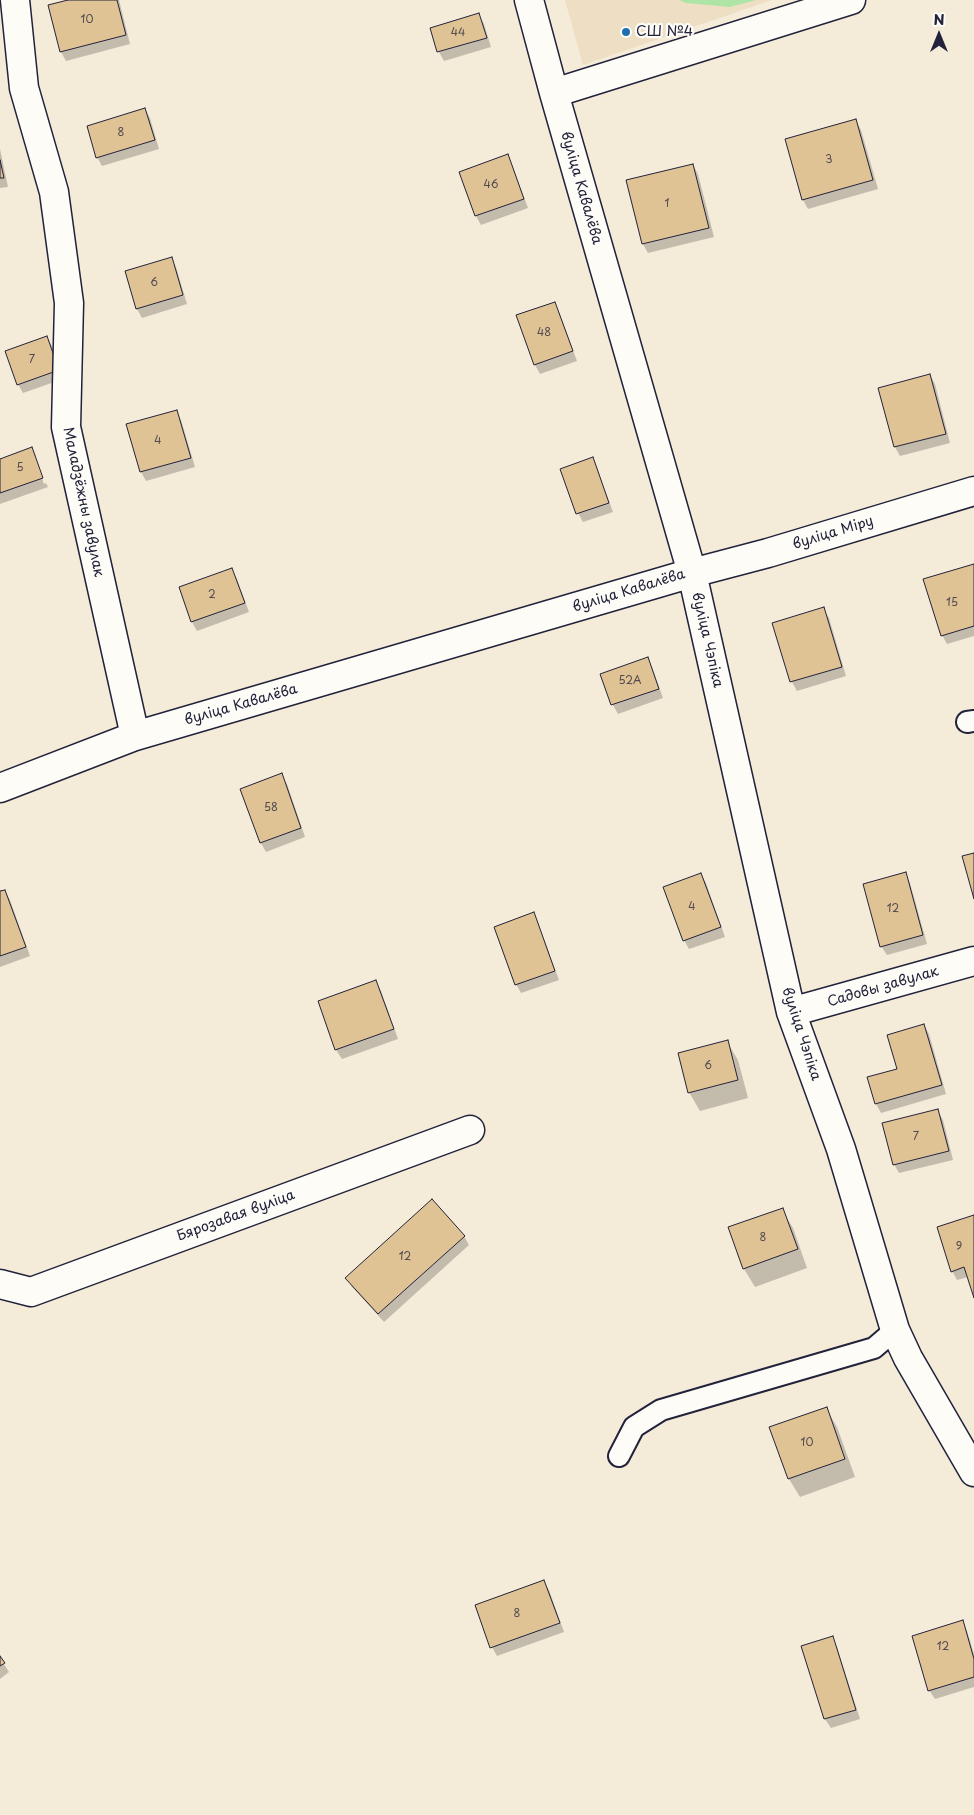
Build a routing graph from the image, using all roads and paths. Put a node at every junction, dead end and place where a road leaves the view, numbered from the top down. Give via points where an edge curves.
1 (15, 0) edge
2 (529, 0) edge
3 (851, 0) edge
4 (554, 93) junction
5 (974, 491) edge
6 (692, 573) junction
7 (135, 736) junction
8 (0, 788) edge
9 (974, 961) edge
10 (791, 1012) junction
11 (470, 1130) dead end
12 (0, 1284) edge
13 (895, 1330) junction
14 (619, 1456) dead end
15 (974, 1472) edge

1 - 7 street, Маладзёжны завулак via 24,88 54,192 69,303 66,428
2 - 4 street, вуліца Кавалёва
3 - 4 street
4 - 6 street, вуліца Кавалёва
5 - 6 street, вуліца Міру
6 - 7 street, вуліца Кавалёва
6 - 10 street, вуліца Чэпіка
7 - 8 street, вуліца Кавалёва
9 - 10 street, Садовы завулак
10 - 13 street, вуліца Чэпіка via 841,1149
11 - 12 street, Бярозавая вуліца via 31,1292
13 - 14 lane via 874,1348 661,1410 634,1427
13 - 15 street, вуліца Чэпіка

